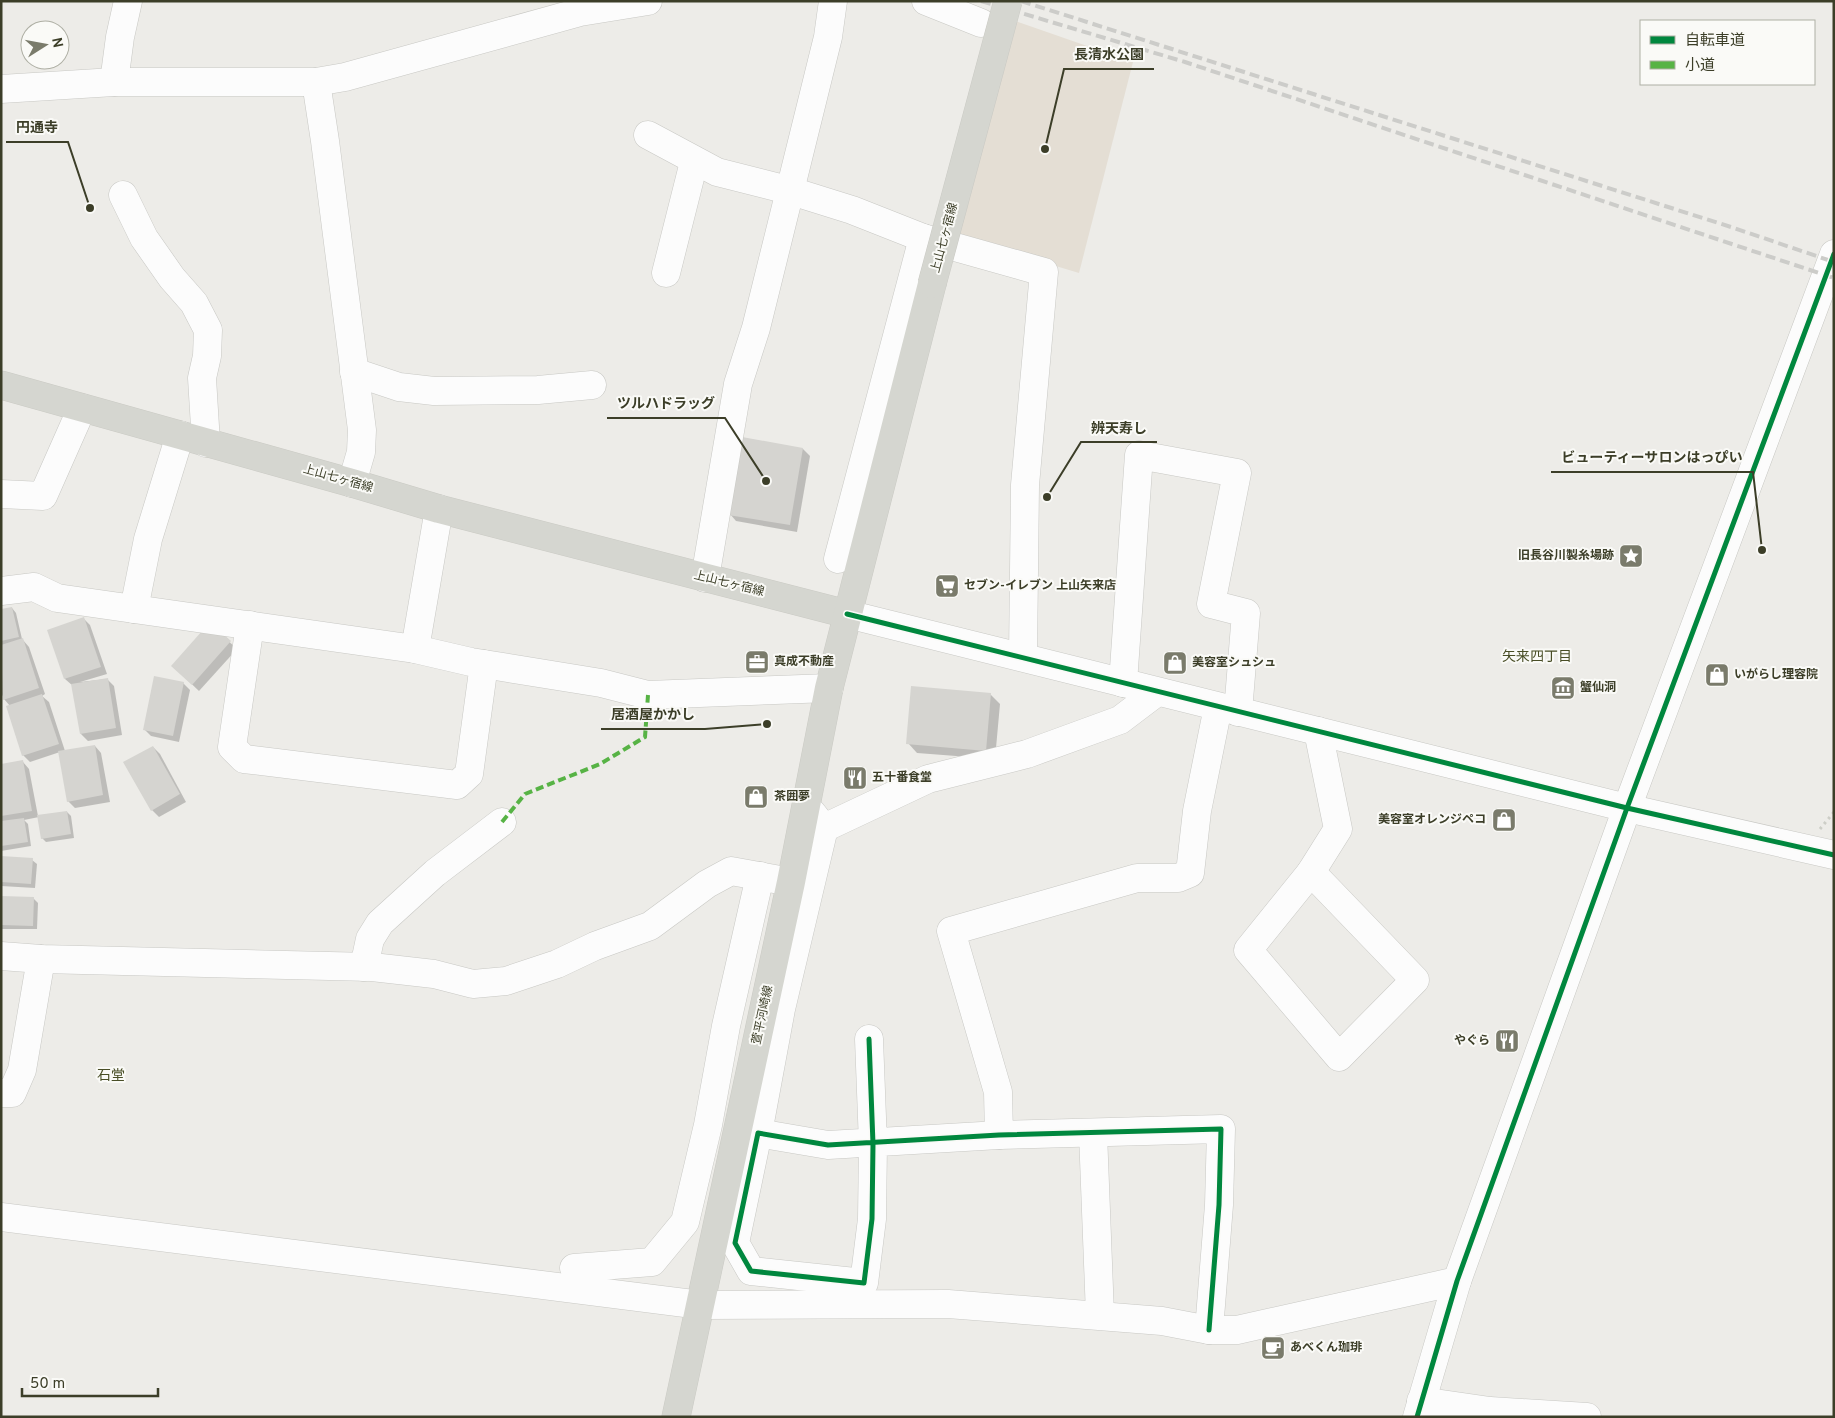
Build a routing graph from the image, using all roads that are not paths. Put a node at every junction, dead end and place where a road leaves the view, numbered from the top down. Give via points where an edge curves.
1 (128, 1) edge
2 (648, 1) edge
3 (833, 1) edge
4 (926, 1) edge
5 (1008, 1) edge
6 (981, 22) dead end
7 (114, 82) junction
8 (316, 82) junction
9 (1, 89) edge
10 (648, 135) dead end
11 (694, 162) junction
12 (788, 190) junction
13 (122, 195) dead end
14 (923, 238) junction
15 (1834, 254) edge
16 (666, 272) dead end
17 (354, 372) junction
18 (1, 385) edge
19 (592, 385) dead end
20 (82, 408) junction
21 (180, 435) junction
22 (206, 443) junction
23 (352, 483) junction
24 (1, 494) edge
25 (439, 510) junction
26 (838, 559) dead end
27 (705, 578) junction
28 (1, 591) edge
29 (134, 609) junction
30 (847, 614) junction
31 (250, 625) junction
32 (414, 649) junction
33 (1023, 657) junction
34 (484, 664) junction
35 (1123, 683) junction
36 (829, 688) junction
37 (1157, 692) junction
38 (1228, 709) junction
39 (1318, 731) junction
40 (806, 806) junction
41 (1627, 808) junction
42 (502, 822) dead end
43 (824, 828) junction
44 (1834, 855) edge
45 (1311, 872) junction
46 (760, 876) junction
47 (792, 882) junction
48 (1, 956) edge
49 (41, 959) junction
50 (364, 967) junction
51 (869, 1039) dead end
52 (1, 1092) edge
53 (758, 1133) junction
54 (1094, 1133) junction
55 (999, 1135) junction
56 (872, 1144) junction
57 (1, 1217) edge
58 (574, 1268) dead end
59 (1457, 1281) junction
60 (864, 1282) junction
61 (1022, 1308) junction
62 (1100, 1315) junction
63 (698, 1317) junction
64 (1209, 1330) junction
65 (1419, 1409) edge
66 (676, 1417) edge
67 (1587, 1417) edge

1 - 7 street
2 - 8 street via 580,12 345,77
3 - 12 street via 828,37
4 - 6 street
5 - 30 main road, 上山七ヶ宿線, bridge
7 - 8 street
7 - 9 street
8 - 17 street
10 - 11 street
11 - 12 street via 717,172
11 - 16 street
12 - 14 street via 852,210
12 - 27 street via 756,328 738,384
13 - 22 street via 144,238 194,303 208,330 202,378
14 - 26 street
14 - 33 street via 1044,272 1025,486
15 - 41 street
17 - 19 street via 399,387 434,391 538,390
17 - 23 street via 362,430 361,452
18 - 20 main road, 上山七ヶ宿線
20 - 21 main road, 上山七ヶ宿線
20 - 24 street via 42,496
21 - 22 main road, 上山七ヶ宿線
21 - 29 street via 148,539
22 - 23 main road, 上山七ヶ宿線
23 - 25 main road, 上山七ヶ宿線
25 - 27 main road, 上山七ヶ宿線
25 - 32 street
27 - 30 main road, 上山七ヶ宿線
28 - 29 street via 34,587 58,598
29 - 31 street
30 - 33 street
30 - 36 main road, 萱平河崎線
31 - 32 street
31 - 34 street via 232,747 244,758 457,786 469,774
32 - 34 street
33 - 35 street
34 - 36 street via 601,683 648,695
35 - 37 street
35 - 38 street via 1140,455 1237,473 1211,604 1246,613
36 - 40 main road, 萱平河崎線
37 - 38 street
37 - 43 street via 1120,720 1027,754 928,779
38 - 39 street
38 - 55 street via 1197,811 1190,873 1178,878 1137,878 951,931 998,1092
39 - 41 street
39 - 45 street via 1338,829
40 - 43 street
40 - 47 main road, 萱平河崎線
41 - 44 street
41 - 59 street
42 - 50 street via 435,873 380,923 370,939
43 - 53 street via 780,1010
45 - 45 street via 1248,950 1339,1057 1415,980
46 - 47 street
46 - 50 street via 731,871 707,884 650,926 506,981 473,984 434,974
46 - 58 street via 686,1222 652,1262
47 - 63 main road, 萱平河崎線
48 - 49 street
49 - 50 street
49 - 52 street via 22,1070 12,1093
51 - 56 street
53 - 56 street via 828,1146
53 - 60 street via 735,1244 751,1272
54 - 55 street
54 - 62 street
54 - 64 street via 1220,1130 1219,1205
55 - 56 street
56 - 60 street via 872,1219
57 - 63 street
59 - 64 street via 1238,1330
59 - 65 street
60 - 61 street via 986,1296
61 - 62 street
61 - 63 street via 948,1304
62 - 64 street via 1162,1321
63 - 66 main road, 萱平河崎線
65 - 67 street

